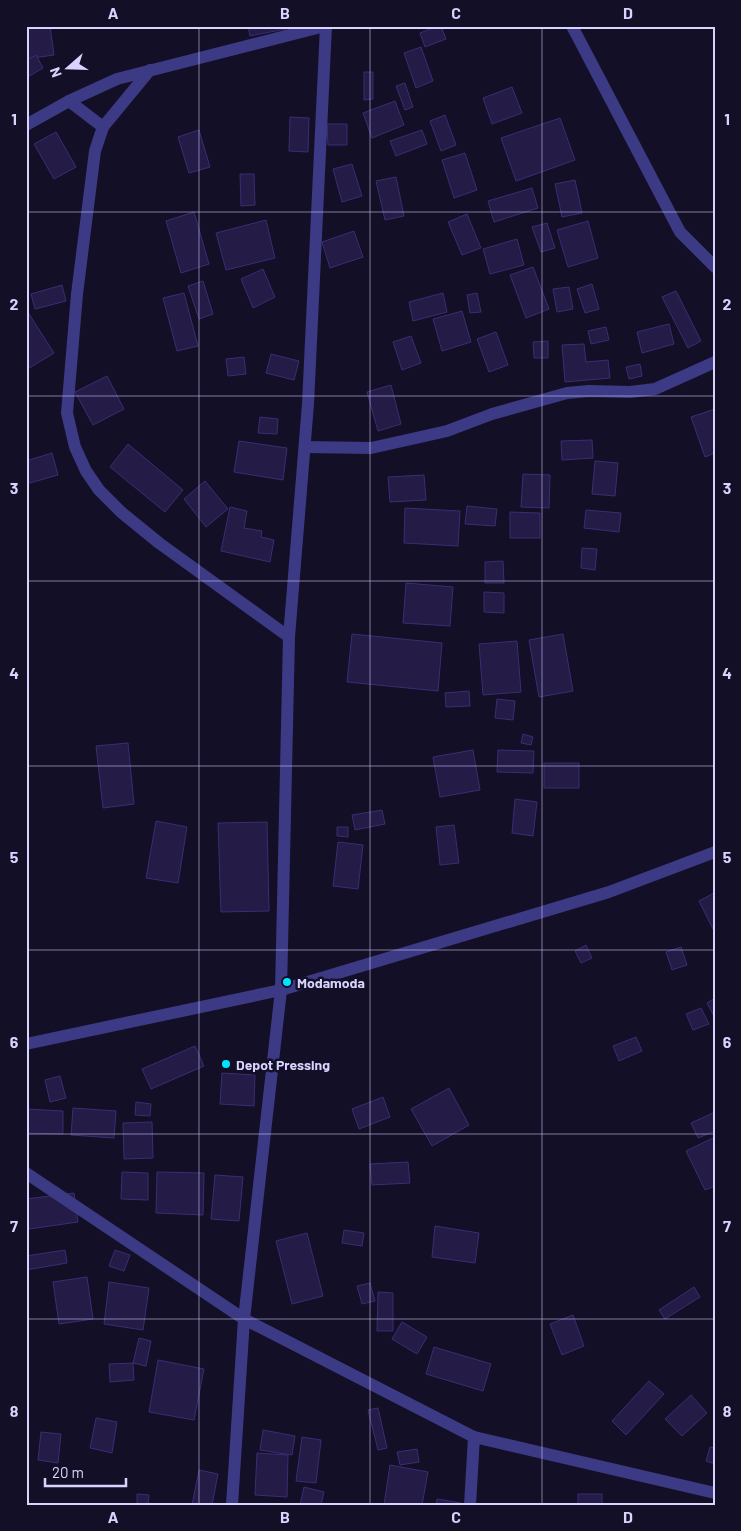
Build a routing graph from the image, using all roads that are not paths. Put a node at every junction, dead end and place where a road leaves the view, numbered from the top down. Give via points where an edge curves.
1 (326, 26) edge
2 (572, 26) edge
3 (150, 70) junction
4 (69, 101) junction
5 (26, 125) edge
6 (103, 127) junction
7 (715, 267) edge
8 (715, 362) edge
9 (305, 447) junction
10 (289, 637) junction
11 (715, 852) edge
12 (281, 990) junction
13 (26, 1044) edge
14 (26, 1174) edge
15 (244, 1319) junction
16 (474, 1436) junction
17 (715, 1493) edge
18 (232, 1505) edge
19 (470, 1505) edge

1 - 3 street
1 - 9 street
2 - 7 street via 680,232
3 - 4 street via 117,79
3 - 6 street
4 - 5 street
4 - 6 street
6 - 10 street via 95,151 77,294 67,413 75,447 98,490 120,512
8 - 9 street via 655,388 630,392 567,393 492,414 447,431 371,448
9 - 10 street
10 - 12 street
11 - 12 street via 609,892
12 - 13 street
12 - 15 street
14 - 15 street
15 - 16 street
15 - 18 street
16 - 17 street
16 - 19 street

